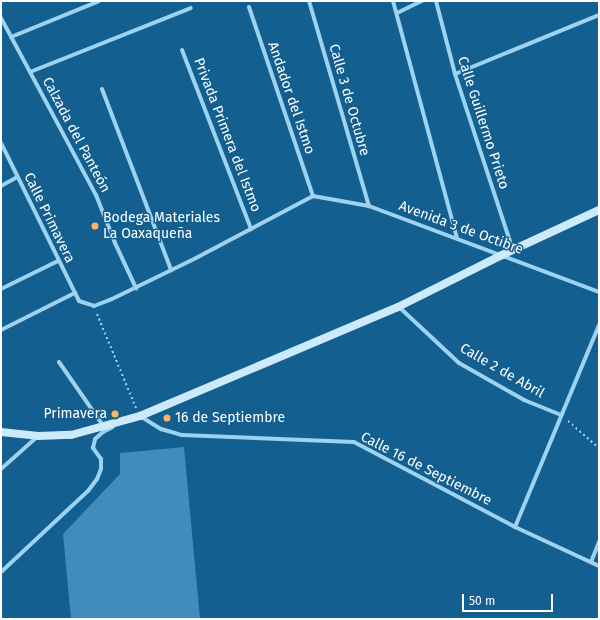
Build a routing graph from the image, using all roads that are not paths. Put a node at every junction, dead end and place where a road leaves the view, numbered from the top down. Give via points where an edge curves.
1 (99, 1) edge
2 (309, 1) edge
3 (394, 1) edge
4 (422, 1) edge
5 (436, 1) edge
6 (249, 7) dead end
7 (191, 8) dead end
8 (397, 13) junction
9 (599, 16) edge
10 (1, 18) edge
11 (11, 37) junction
12 (182, 50) dead end
13 (30, 72) junction
14 (455, 74) junction
15 (102, 89) dead end
16 (1, 143) edge
17 (17, 177) junction
18 (1, 186) edge
19 (313, 196) junction
20 (369, 206) junction
21 (599, 210) edge
22 (251, 229) junction
23 (457, 238) junction
24 (513, 250) junction
25 (502, 255) junction
26 (58, 261) junction
27 (171, 270) junction
28 (136, 288) junction
29 (1, 289) edge
30 (599, 292) edge
31 (74, 293) junction
32 (398, 307) junction
33 (599, 324) edge
34 (1, 330) edge
35 (59, 362) dead end
36 (561, 415) junction
37 (140, 416) junction
38 (128, 420) junction
39 (104, 428) junction
40 (1, 432) edge
41 (38, 436) junction
42 (1, 469) edge
43 (515, 527) junction
44 (599, 542) edge
45 (591, 562) junction
46 (599, 566) edge
47 (1, 572) edge

1 - 11 street
2 - 20 street, Calle 3 de Octubre
3 - 8 street
4 - 8 street
5 - 14 street, Calle Guillermo Prieto
6 - 19 street, Andador del Istmo
7 - 13 street
8 - 23 street
9 - 14 street
10 - 11 street, Calzada del Panteón
11 - 13 street, Calzada del Panteón
12 - 22 street, Privada Primera del Istmo
13 - 28 street, Calzada del Panteón via 96,195
14 - 24 street, Calle Guillermo Prieto
15 - 27 street
16 - 17 street, Calle Primavera
17 - 18 street
17 - 26 street, Calle Primavera
19 - 20 street, Avenida 3 de Octibre
19 - 22 street
20 - 23 street, Avenida 3 de Octibre
21 - 24 street
22 - 27 street
23 - 25 street, Avenida 3 de Octibre
24 - 25 street
25 - 30 street, Avenida 3 de Octibre
25 - 32 street
26 - 29 street
26 - 31 street, Calle Primavera
27 - 28 street
28 - 31 street, Calle Primavera via 94,306 79,301
31 - 34 street
32 - 36 street, Calle 2 de Abril via 459,363 524,400
32 - 37 street
33 - 36 street
35 - 39 street
36 - 43 street
37 - 38 street
37 - 43 street, Calle 16 de Septiembre via 161,429 182,435 354,442
38 - 39 street
38 - 47 street via 103,432 95,439 93,448 101,459 101,469 88,491
39 - 41 street via 71,435
40 - 41 street
41 - 42 street
43 - 45 street, Calle 16 de Septiembre
44 - 45 street
45 - 46 street, Calle 16 de Septiembre

